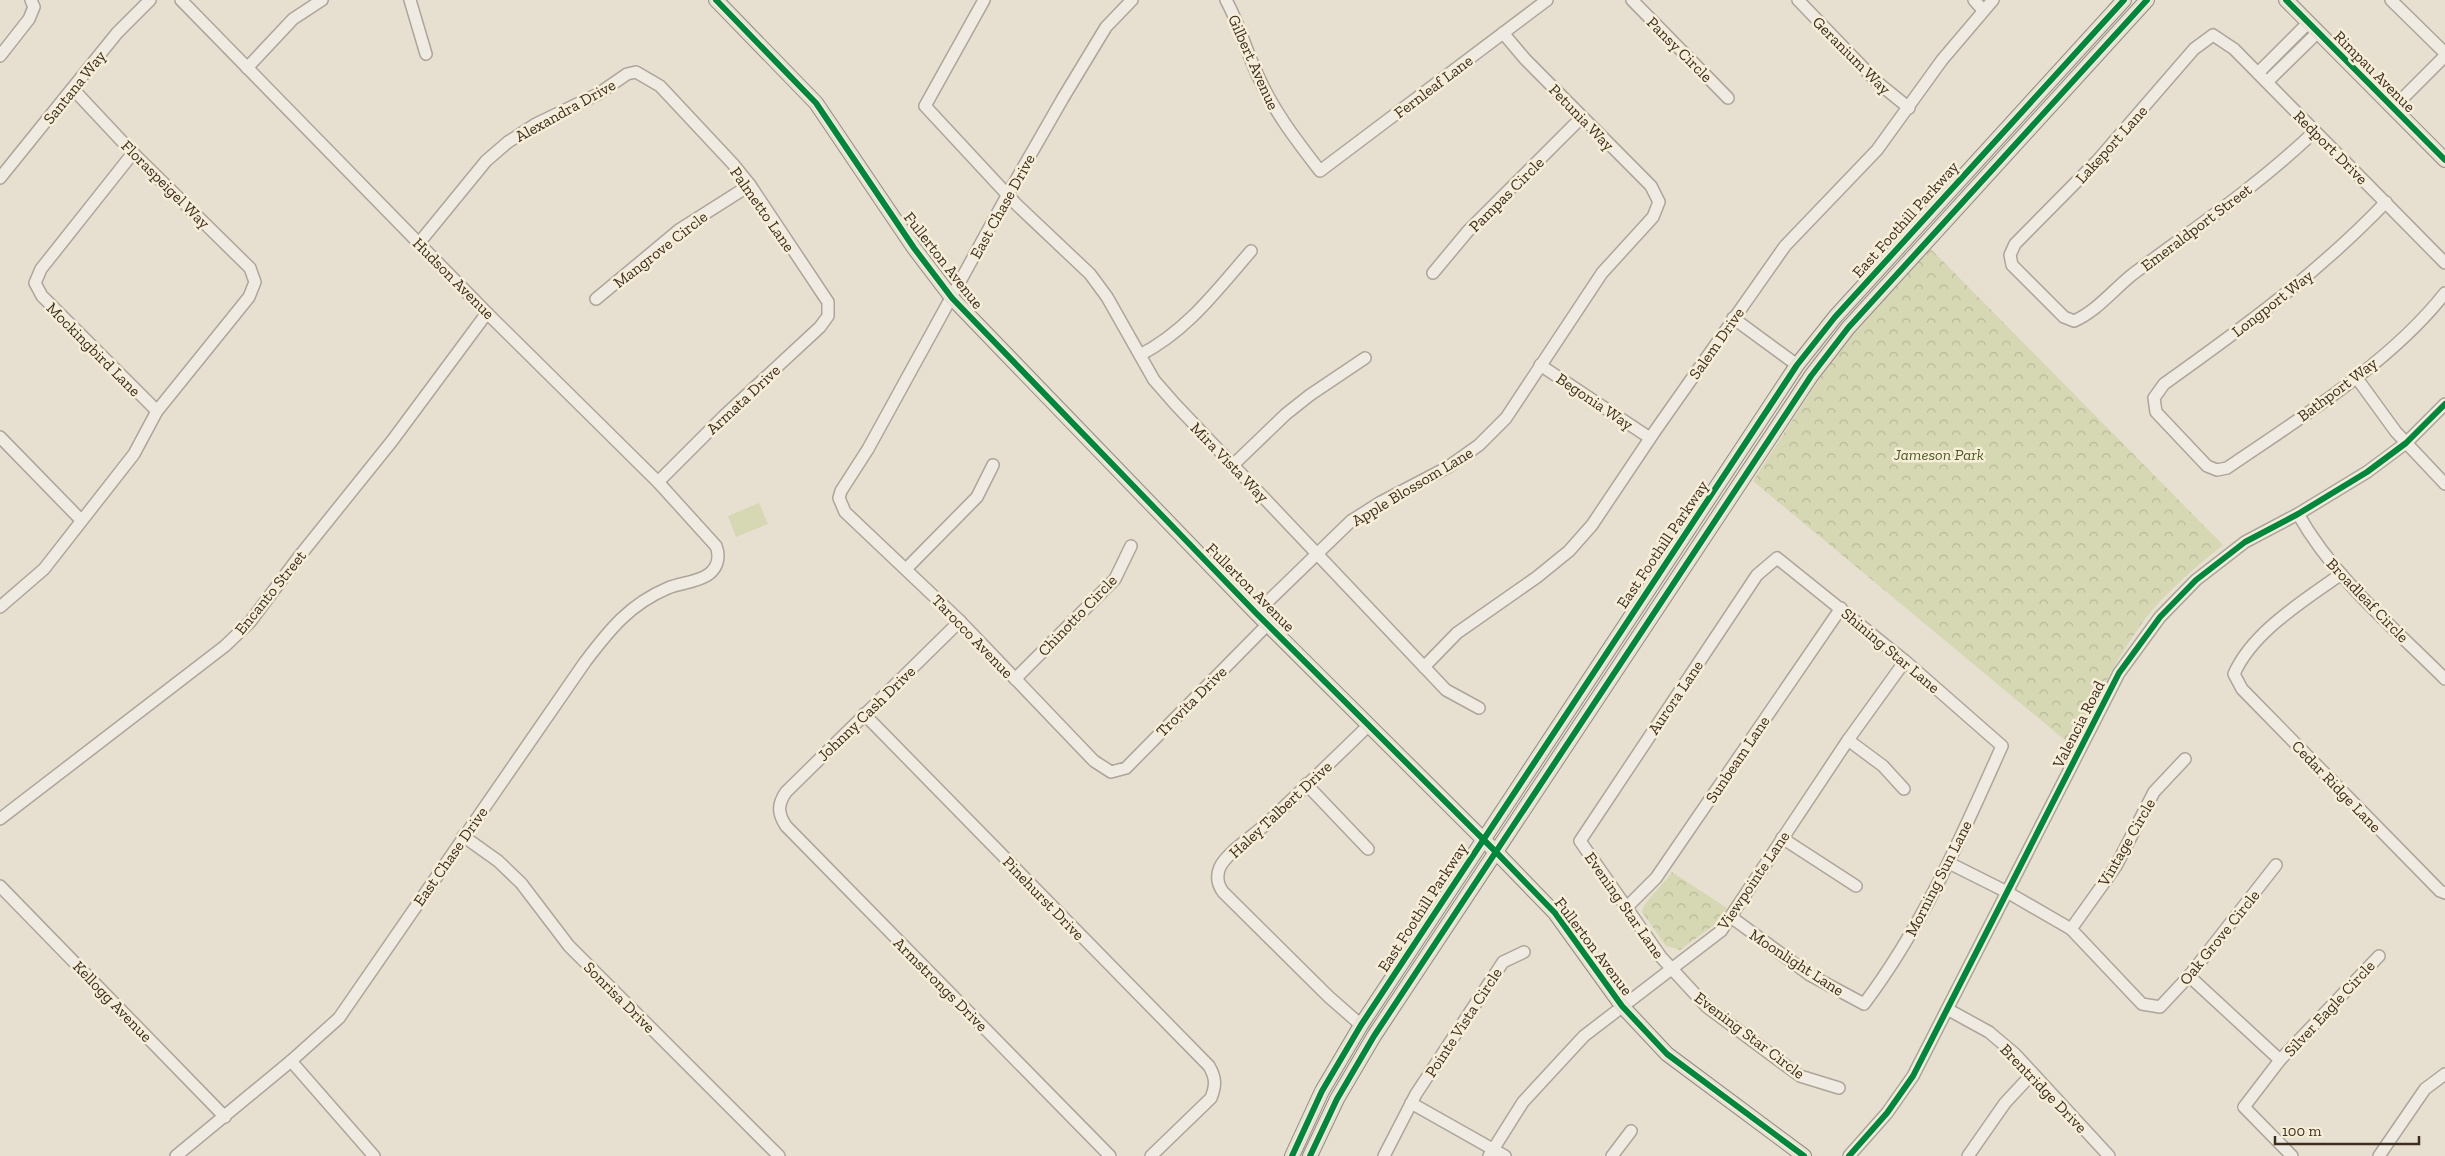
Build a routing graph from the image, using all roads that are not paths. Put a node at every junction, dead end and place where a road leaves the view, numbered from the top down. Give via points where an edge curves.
1 (150, 0) edge
2 (181, 0) edge
3 (322, 0) edge
4 (410, 0) edge
5 (716, 0) edge
6 (984, 0) edge
7 (1132, 0) edge
8 (1226, 0) edge
9 (1546, 0) edge
10 (1632, 0) edge
11 (1798, 0) edge
12 (1974, 0) edge
13 (1993, 0) edge
14 (2124, 0) edge
15 (2147, 0) edge
16 (2286, 0) edge
17 (2397, 2) edge
18 (33, 3) edge
19 (1983, 10) junction
20 (2313, 28) junction
21 (1503, 33) junction
22 (2214, 35) joint
23 (426, 54) dead end
24 (2445, 55) edge
25 (0, 56) edge
26 (247, 68) junction
27 (636, 72) joint
28 (2258, 73) junction
29 (2267, 82) junction
30 (73, 89) junction
31 (1728, 98) dead end
32 (1909, 108) junction
33 (2393, 108) junction
34 (1582, 117) junction
35 (2315, 130) junction
36 (133, 153) junction
37 (2445, 160) edge
38 (1320, 171) joint
39 (0, 178) edge
40 (750, 185) junction
41 (1008, 194) junction
42 (1659, 202) joint
43 (2386, 202) junction
44 (419, 243) junction
45 (1251, 251) dead end
46 (2445, 263) edge
47 (1433, 273) dead end
48 (2445, 293) edge
49 (952, 298) junction
50 (596, 299) dead end
51 (487, 313) junction
52 (828, 316) joint
53 (1733, 318) junction
54 (2074, 321) joint
55 (1140, 355) junction
56 (1365, 358) dead end
57 (1540, 365) junction
58 (1797, 365) junction
59 (2356, 377) junction
60 (2445, 404) edge
61 (157, 412) junction
62 (0, 437) edge
63 (1650, 438) junction
64 (2406, 443) junction
65 (993, 465) dead end
66 (1233, 465) junction
67 (2217, 470) joint
68 (658, 482) junction
69 (2445, 484) edge
70 (839, 498) joint
71 (2298, 514) junction
72 (81, 520) junction
73 (1131, 546) dead end
74 (1319, 554) junction
75 (1777, 558) joint
76 (718, 560) joint
77 (906, 569) junction
78 (2341, 574) junction
79 (0, 607) edge
80 (1841, 608) junction
81 (1256, 613) junction
82 (960, 621) junction
83 (1268, 624) junction
84 (1905, 661) junction
85 (1424, 667) junction
86 (1015, 679) junction
87 (2445, 680) edge
88 (1479, 708) dead end
89 (864, 714) junction
90 (1369, 725) junction
91 (1848, 740) junction
92 (2002, 746) joint
93 (2185, 759) dead end
94 (1111, 772) joint
95 (1306, 784) junction
96 (1904, 789) dead end
97 (779, 808) joint
98 (0, 819) edge
99 (463, 836) junction
100 (1782, 838) junction
101 (1483, 839) junction
102 (1580, 841) joint
103 (1368, 848) dead end
104 (1495, 851) junction
105 (1949, 863) junction
106 (2276, 865) dead end
107 (0, 886) edge
108 (1856, 886) dead end
109 (2007, 892) junction
110 (2445, 893) edge
111 (1627, 907) junction
112 (1731, 917) junction
113 (2071, 929) junction
114 (1524, 952) dead end
115 (2379, 956) dead end
116 (1670, 968) junction
117 (2189, 976) junction
118 (1864, 1004) joint
119 (1622, 1006) junction
120 (1948, 1010) junction
121 (1361, 1025) junction
122 (2280, 1060) junction
123 (291, 1061) junction
124 (2032, 1074) junction
125 (2445, 1074) edge
126 (1839, 1088) dead end
127 (1411, 1103) junction
128 (225, 1117) junction
129 (1631, 1130) dead end
130 (1491, 1152) edge
131 (176, 1156) edge
132 (374, 1156) edge
133 (779, 1156) edge
134 (1110, 1156) edge
135 (1151, 1156) edge
136 (1292, 1156) edge
137 (1310, 1156) edge
138 (1384, 1156) edge
139 (1506, 1156) edge
140 (1612, 1156) edge
141 (1804, 1156) edge
142 (1849, 1156) edge
143 (1968, 1156) edge
144 (2109, 1156) edge
145 (2292, 1156) edge
146 (2379, 1156) edge

1 - 30 street, Santana Way via 117,33
2 - 26 street, Hudson Avenue
3 - 26 street via 293,19
4 - 23 street
5 - 49 main road, Fullerton Avenue via 816,103 914,248
6 - 41 street, Mira Vista Way via 925,106
7 - 41 street, East Chase Drive via 1106,27
8 - 38 street, Gilbert Avenue via 1258,78 1281,121
9 - 21 street, Fernleaf Lane
10 - 31 street, Pansy Circle
11 - 32 street, Geranium Way via 1877,82
12 - 19 street
13 - 19 street, Salem Drive
14 - 58 main road, East Foothill Parkway via 1841,310
15 - 104 main road, East Foothill Parkway via 1867,306 1822,362
16 - 20 main road, Rimpau Avenue
17 - 24 street
18 - 25 street via 29,19
19 - 32 street, Salem Drive via 1942,60
20 - 28 street
20 - 29 street
20 - 33 main road, Rimpau Avenue
21 - 34 street, Petunia Way
21 - 38 street, Fernleaf Lane
22 - 28 street, Redport Drive
22 - 54 street, Lakeport Lane via 2194,49 2097,161 2015,244 2010,255 2012,266 2064,317
24 - 33 street
26 - 44 street, Hudson Avenue
27 - 40 street, Palmetto Lane via 660,86
27 - 44 street, Alexandra Drive via 627,74 598,94 536,124 508,142 486,161
28 - 29 street, Redport Drive
29 - 35 street, Redport Drive
30 - 36 street, Floraspeigel Way
30 - 39 street, Santana Way
32 - 53 street, Salem Drive via 1877,150 1785,246
33 - 37 main road, Rimpau Avenue
34 - 42 street, Petunia Way via 1651,186
34 - 47 street, Pampas Circle via 1468,231
35 - 43 street, Redport Drive
35 - 54 street, Emeraldport Street via 2283,162 2119,285 2084,317
36 - 61 street, Mockingbird Lane via 41,269 35,283 42,296
36 - 61 street, Floraspeigel Way via 250,268 255,282 249,297
40 - 50 street, Mangrove Circle via 679,230
40 - 52 street, Palmetto Lane via 828,302
41 - 49 street, East Chase Drive
41 - 55 street, Mira Vista Way via 1090,274
42 - 57 street, Apple Blossom Lane via 1653,217 1602,273
43 - 46 street, Redport Drive
43 - 67 street, Longport Way via 2339,250 2254,320 2164,384 2154,398 2156,412 2207,466
44 - 51 street, Hudson Avenue
45 - 55 street via 1194,316 1164,343
48 - 59 street, Bathport Way via 2401,340
49 - 70 street, East Chase Drive
49 - 81 main road, Fullerton Avenue
51 - 68 street, Hudson Avenue
51 - 98 street, Encanto Street via 392,441 250,622 225,646
52 - 68 street, Armata Drive
53 - 58 street
53 - 63 street, Salem Drive
55 - 66 street, Mira Vista Way via 1154,380
56 - 66 street via 1286,414
57 - 63 street, Begonia Way
57 - 74 street, Apple Blossom Lane via 1506,418 1479,445 1448,467 1351,521
58 - 101 main road, East Foothill Parkway
59 - 64 street
59 - 67 street, Bathport Way via 2227,468
60 - 64 street, Valencia Road
61 - 72 street via 134,454
62 - 72 street
63 - 85 street, Salem Drive via 1592,525 1569,551 1457,633
64 - 69 street
64 - 71 street, Valencia Road via 2367,472
65 - 77 street via 977,497
66 - 74 street, Mira Vista Way
68 - 76 street, Hudson Avenue via 716,546
70 - 77 street, Tarocco Avenue via 845,512
71 - 78 street, Broadleaf Circle via 2318,547
71 - 109 street, Valencia Road via 2245,542 2196,580 2160,617 2119,673
72 - 79 street via 44,568
73 - 86 street, Chinotto Circle via 1115,579
74 - 81 street, Apple Blossom Lane
74 - 85 street, Mira Vista Way
75 - 80 street, Shining Star Lane
75 - 102 street, Aurora Lane via 1757,575
76 - 99 street, East Chase Drive via 709,574 668,588 618,619
77 - 82 street, Tarocco Avenue
78 - 87 street, Broadleaf Circle
78 - 110 street, Cedar Ridge Lane via 2280,619 2241,660 2234,674 2242,689
80 - 84 street, Shining Star Lane
80 - 111 street, Sunbeam Lane via 1656,878
81 - 83 main road, Fullerton Avenue
82 - 86 street, Tarocco Avenue
82 - 89 street, Johnny Cash Drive
83 - 90 main road, Fullerton Avenue
83 - 94 street, Trovita Drive via 1126,768
84 - 91 street, Viewpointe Lane
84 - 92 street, Shining Star Lane
85 - 88 street, Mira Vista Way via 1446,690
86 - 94 street, Tarocco Avenue via 1094,761
89 - 97 street, Johnny Cash Drive via 786,792
89 - 135 street, Pinehurst Drive via 1209,1066 1216,1086 1211,1098
90 - 95 street, Haley Talbert Drive
90 - 101 main road, Fullerton Avenue
91 - 96 street via 1883,766
91 - 100 street, Viewpointe Lane
92 - 105 street, Morning Sun Lane
93 - 113 street, Vintage Circle via 2154,792 2116,866
95 - 103 street
95 - 121 street, Haley Talbert Drive via 1220,866 1219,885 1329,997
97 - 134 street, Armstrongs Drive via 786,826
99 - 123 street, East Chase Drive via 339,1018
99 - 133 street, Sonrisa Drive via 498,861 521,883 569,946
100 - 108 street
100 - 112 street, Viewpointe Lane
101 - 104 main road, Fullerton Avenue
101 - 121 main road, East Foothill Parkway
102 - 111 street, Evening Star Lane
104 - 119 main road, Fullerton Avenue via 1555,914
104 - 137 main road, East Foothill Parkway via 1374,1036 1337,1099
105 - 109 street
105 - 118 street, Morning Sun Lane via 1891,969
106 - 117 street, Oak Grove Circle
107 - 128 street, Kellogg Avenue
109 - 113 street
109 - 120 street, Valencia Road
111 - 116 street, Evening Star Lane
112 - 116 street, Viewpointe Lane via 1720,931
112 - 118 street, Moonlight Lane via 1810,974
113 - 117 street, Oak Grove Circle via 2142,1004 2160,1007
114 - 127 street, Pointe Vista Circle via 1503,962
115 - 122 street, Silver Eagle Circle
116 - 119 street, Viewpointe Lane
116 - 126 street, Evening Star Circle via 1707,1007 1800,1076
117 - 122 street
119 - 130 street, Viewpointe Lane via 1584,1036 1546,1076 1523,1102
119 - 141 main road, Fullerton Avenue via 1667,1054
120 - 124 street, Brentridge Drive via 1989,1032
120 - 142 street, Valencia Road via 1913,1076 1887,1113
121 - 136 main road, East Foothill Parkway via 1322,1091
122 - 145 street, Silver Eagle Circle via 2244,1106
123 - 128 street, East Chase Drive
123 - 132 street
124 - 143 street via 2005,1103
124 - 144 street, Brentridge Drive
125 - 146 street via 2425,1089
127 - 130 street
127 - 138 street, Pointe Vista Circle
128 - 131 street, East Chase Drive
129 - 140 street
130 - 139 street

